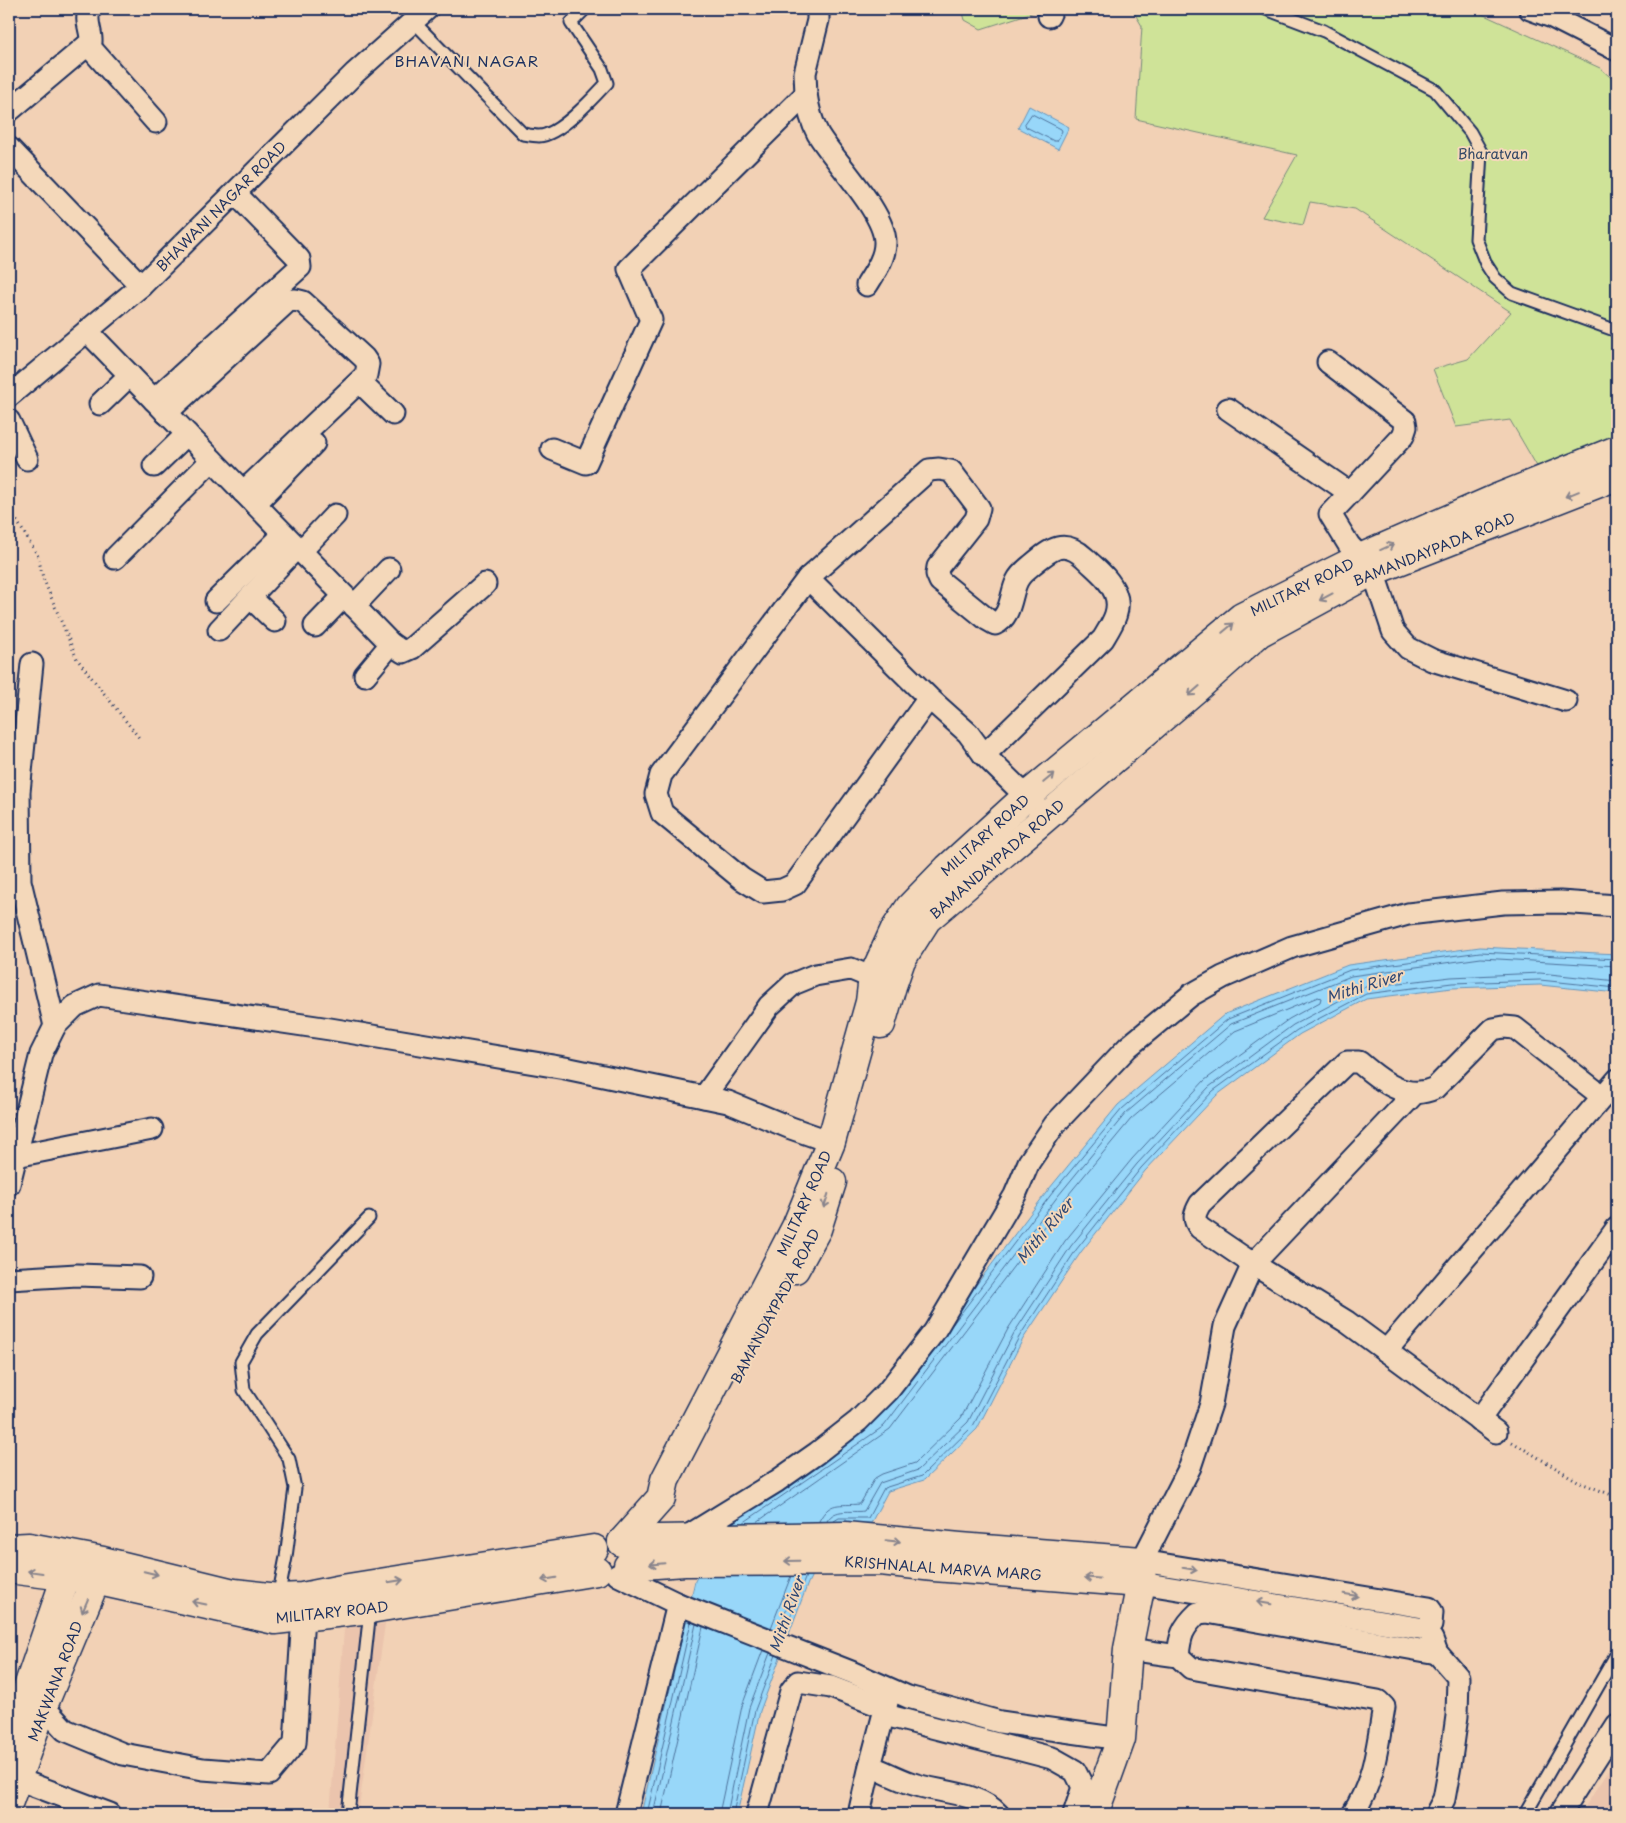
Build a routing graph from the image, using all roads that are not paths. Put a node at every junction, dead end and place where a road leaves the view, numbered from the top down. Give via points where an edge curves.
1 (90, 9) edge
2 (585, 9) edge
3 (818, 9) edge
4 (1266, 9) edge
5 (1530, 9) edge
6 (420, 15) edge
7 (88, 45) junction
8 (1617, 50) edge
9 (806, 94) junction
10 (9, 112) edge
11 (156, 122) dead end
12 (9, 148) edge
13 (235, 192) junction
14 (868, 285) dead end
15 (141, 286) junction
16 (87, 331) junction
17 (1617, 331) edge
18 (1328, 362) dead end
19 (130, 375) junction
20 (9, 396) edge
21 (100, 404) dead end
22 (160, 407) junction
23 (1228, 410) dead end
24 (392, 414) dead end
25 (9, 421) edge
26 (187, 434) junction
27 (552, 449) dead end
28 (1617, 450) edge
29 (27, 459) dead end
30 (212, 460) junction
31 (154, 466) dead end
32 (1617, 476) edge
33 (1350, 493) junction
34 (249, 498) junction
35 (335, 515) dead end
36 (1467, 523) junction
37 (294, 544) junction
38 (115, 558) dead end
39 (1366, 565) junction
40 (389, 569) dead end
41 (808, 578) junction
42 (485, 584) dead end
43 (250, 597) junction
44 (349, 601) junction
45 (216, 602) dead end
46 (275, 621) dead end
47 (315, 626) dead end
48 (219, 630) dead end
49 (391, 644) junction
50 (32, 664) dead end
51 (365, 675) dead end
52 (928, 698) junction
53 (1566, 701) dead end
54 (1087, 746) junction
55 (984, 755) junction
56 (1105, 766) junction
57 (1027, 796) junction
58 (1046, 816) junction
59 (14, 881) edge
60 (1617, 906) edge
61 (918, 913) junction
62 (887, 969) junction
63 (54, 1026) junction
64 (1617, 1080) edge
65 (854, 1093) junction
66 (1414, 1094) junction
67 (704, 1097) junction
68 (1603, 1097) junction
69 (152, 1129) dead end
70 (831, 1142) junction
71 (16, 1156) junction
72 (9, 1184) edge
73 (369, 1218) dead end
74 (1617, 1228) edge
75 (1253, 1264) junction
76 (140, 1277) dead end
77 (9, 1279) edge
78 (770, 1299) junction
79 (1386, 1351) junction
80 (687, 1546) junction
81 (9, 1548) edge
82 (612, 1561) junction
83 (70, 1566) junction
84 (9, 1569) edge
85 (99, 1571) junction
86 (1142, 1572) junction
87 (1302, 1587) junction
88 (370, 1597) junction
89 (681, 1605) junction
90 (289, 1608) junction
91 (1298, 1608) junction
92 (1428, 1627) junction
93 (1128, 1649) junction
94 (1437, 1652) junction
95 (1617, 1653) edge
96 (1178, 1656) junction
97 (44, 1674) junction
98 (33, 1702) junction
99 (887, 1704) junction
100 (1617, 1725) edge
101 (1121, 1739) junction
102 (9, 1742) edge
103 (870, 1766) junction
104 (11, 1786) edge
105 (109, 1814) edge
106 (348, 1814) edge
107 (626, 1814) edge
108 (757, 1814) edge
109 (859, 1814) edge
110 (998, 1814) edge
111 (1074, 1814) edge
112 (1094, 1814) edge
113 (1352, 1814) edge
114 (1436, 1814) edge
115 (1525, 1814) edge
116 (1560, 1814) edge

1 - 7 street via 87,19 91,42
2 - 6 lane via 571,23 602,69 606,83 564,125 541,136 524,134
3 - 9 street via 805,73
4 - 17 lane via 1324,32 1435,90 1470,132 1481,152 1476,239 1495,278 1512,293
5 - 8 street
6 - 13 street, BHAWANI NAGAR ROAD via 355,73
7 - 10 street
7 - 11 street
9 - 14 street via 809,114 818,133 881,224 886,242 883,257
9 - 27 street via 629,269 651,320 586,463
12 - 15 street
13 - 15 street, BHAWANI NAGAR ROAD
13 - 22 street via 298,259 300,267
15 - 16 street, BHAWANI NAGAR ROAD
16 - 19 street
16 - 20 street, BHAWANI NAGAR ROAD
18 - 33 street via 1405,421 1403,436
19 - 21 street
19 - 22 street
22 - 26 street
22 - 34 street via 288,301 304,302 364,358 368,364 366,375
23 - 33 street
24 - 34 street via 373,383
25 - 29 street
26 - 30 street
26 - 31 street
28 - 36 street, MILITARY ROAD
30 - 34 street
30 - 38 street
32 -> 36 street, BAMANDAYPADA ROAD
33 - 39 street via 1330,514
34 - 37 street
35 - 37 street
36 - 39 street, MILITARY ROAD
37 - 43 street
37 - 44 street
37 - 45 street
39 - 53 street via 1393,631 1408,648 1432,660
54 -> 39 street, MILITARY ROAD via 1242,617
39 -> 56 street, BAMANDAYPADA ROAD via 1259,633
40 - 44 street
41 - 52 street
41 - 52 street via 661,776 656,794 662,813 749,884 762,892 782,890 795,884
41 - 55 street via 930,470 940,469 951,471 978,508 976,519 938,567 937,574 940,581 988,620 995,624 1000,622 1011,605 1017,580 1051,549 1063,547 1078,551 1111,583 1118,601 1115,618 1103,639
42 - 49 street via 412,648 403,652
43 - 46 street
43 - 48 street
44 - 47 street
44 - 49 street
49 - 51 street
50 - 59 street
52 - 55 street via 968,733
54 - 56 street
57 -> 54 street, MILITARY ROAD
55 - 57 street
56 - 58 street, BAMANDAYPADA ROAD
57 - 58 street
57 - 61 street, MILITARY ROAD via 948,868
58 - 61 street, BAMANDAYPADA ROAD
59 - 63 street
60 - 80 street via 1503,903 1408,914 1292,947 1223,977 1191,995 1128,1047 1055,1124 1029,1162 1015,1195 934,1332 888,1391 858,1421
61 - 62 street, MILITARY ROAD via 894,931
62 - 65 street, MILITARY ROAD via 870,1002
62 - 67 street via 851,969 816,975 793,984 769,1006
63 - 67 street via 75,1006 99,996 565,1068
63 - 71 street via 41,1054
64 - 68 street
65 - 70 street, MILITARY ROAD
65 -> 78 street, BAMANDAYPADA ROAD via 817,1229
66 - 68 street via 1435,1088 1493,1028 1504,1027 1515,1028
66 - 75 street
66 - 75 street via 1374,1075 1359,1062 1347,1062 1200,1204 1195,1213 1195,1222 1200,1228
67 - 70 street via 728,1102
68 - 79 street
69 - 71 street
70 - 78 street, MILITARY ROAD
71 - 72 street
73 - 90 lane via 257,1334 241,1362 244,1390 289,1459 294,1488 286,1557
74 - 79 street via 1488,1426
75 - 79 street via 1347,1322
75 - 86 street via 1225,1326 1210,1404 1190,1468
76 - 77 street via 76,1275
78 - 82 street, MILITARY ROAD via 713,1405 675,1493 661,1498
80 - 82 street
80 - 86 street, KRISHNALAL MARVA MARG via 843,1548 881,1561 934,1567
81 - 83 street via 28,1547
82 - 88 street
82 - 89 street
83 -> 84 street, MILITARY ROAD
83 - 85 street, MILITARY ROAD
83 - 97 street, MAKWANA ROAD
85 - 90 street, MILITARY ROAD
85 -> 97 street, MAKWANA ROAD
86 -> 87 street
91 -> 86 street
86 - 93 street
87 - 91 street
87 -> 92 street via 1429,1608 1432,1612
88 - 90 street via 342,1589
88 - 106 lane
89 - 99 street via 851,1672
89 - 107 street
90 - 98 street via 295,1743 268,1774 203,1769 123,1754 65,1730
91 - 92 street
92 - 94 street
93 - 96 street
93 - 101 street
94 - 96 street via 1207,1612 1198,1613 1184,1629
94 - 114 street via 1458,1677 1450,1766 1444,1799
95 - 115 lane
96 - 113 street via 1191,1668 1378,1701 1384,1707 1371,1777
97 - 98 street, MAKWANA ROAD
98 - 102 street, MAKWANA ROAD
98 - 104 street, MAKWANA ROAD
99 - 101 street via 908,1697 1000,1722
99 - 103 street
99 - 108 street via 831,1686 798,1682 791,1691
99 - 111 street via 1052,1758 1076,1771 1083,1787
100 - 116 street
101 - 112 street
103 - 109 street
103 - 110 street via 910,1783 965,1796
104 - 105 street

